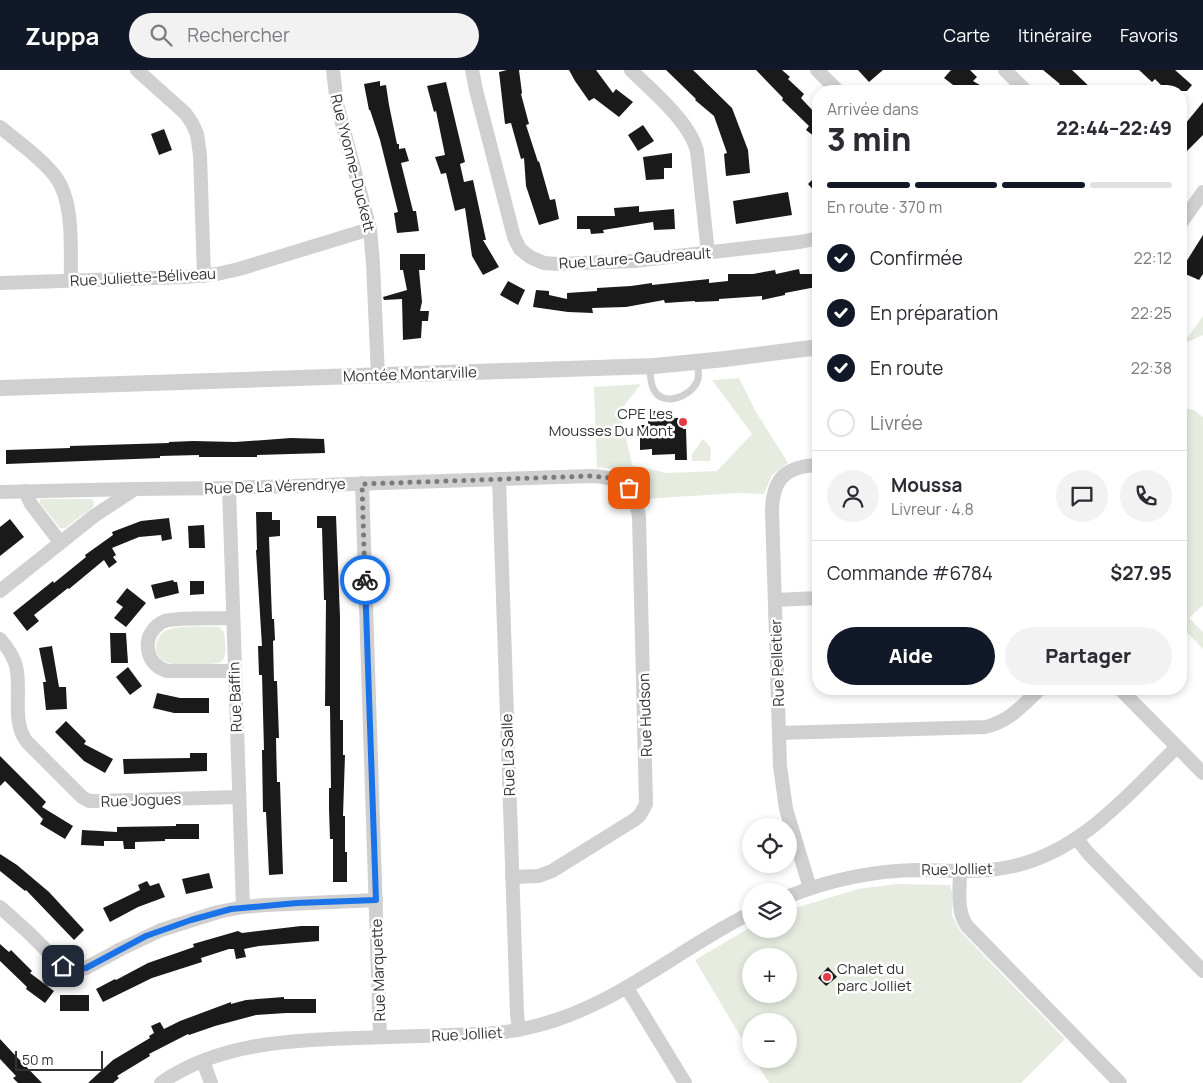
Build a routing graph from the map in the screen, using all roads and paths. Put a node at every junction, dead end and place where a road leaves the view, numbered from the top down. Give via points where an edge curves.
1 (137, 70) edge
2 (333, 70) edge
3 (472, 70) edge
4 (631, 70) edge
5 (818, 70) edge
6 (1005, 70) edge
7 (832, 85) edge
8 (1020, 85) edge
9 (0, 127) edge
10 (1203, 192) edge
11 (1187, 215) edge
12 (370, 229) junction
13 (812, 239) edge
14 (708, 252) junction
15 (204, 276) junction
16 (71, 281) junction
17 (0, 283) edge
18 (812, 348) edge
19 (697, 362) junction
20 (650, 366) junction
21 (378, 376) junction
22 (0, 388) edge
23 (812, 465) edge
24 (614, 478) joint
25 (499, 479) junction
26 (362, 484) junction
27 (228, 488) junction
28 (136, 489) junction
29 (25, 491) junction
30 (0, 492) edge
31 (60, 542) junction
32 (0, 591) edge
33 (812, 598) edge
34 (775, 600) junction
35 (232, 618) junction
36 (0, 639) edge
37 (234, 671) junction
38 (1033, 695) edge
39 (1126, 695) edge
40 (779, 733) junction
41 (1177, 747) junction
42 (1203, 773) edge
43 (238, 797) junction
44 (1077, 839) junction
45 (960, 871) junction
46 (512, 877) junction
47 (810, 888) junction
48 (797, 893) edge
49 (376, 900) junction
50 (0, 907) edge
51 (243, 907) junction
52 (742, 918) edge
53 (1203, 971) edge
54 (627, 988) junction
55 (519, 1030) junction
56 (380, 1037) junction
57 (203, 1060) junction
58 (161, 1083) edge
59 (211, 1083) edge
60 (685, 1083) edge
61 (1119, 1083) edge

1 - 15 street via 185,113 197,134
2 - 12 street, Rue Yvonne-Duckett via 337,104
3 - 14 street, Rue Laure-Gaudreault via 513,232 517,245 526,255 544,263 568,264 634,261
4 - 14 street via 684,124 694,141
5 - 7 street
6 - 8 street
9 - 16 street via 48,169 62,189 68,208
10 - 11 street
12 - 15 street, Rue Juliette-Béliveau via 232,271
12 - 21 street, Rue Yvonne-Duckett
13 - 14 street, Rue Laure-Gaudreault
15 - 16 street, Rue Juliette-Béliveau
16 - 17 street, Rue Juliette-Béliveau
18 - 19 street, Montée Montarville
19 - 20 street, Montée Montarville
19 - 20 lane via 697,382 690,392 677,398 664,397 654,391
20 - 21 street, Montée Montarville
21 - 22 street, Montée Montarville
23 - 34 street, Rue Pelletier via 788,472 774,489
24 - 25 street, Rue De La Vérendrye
24 - 46 street, Rue Hudson via 631,491 638,517 646,804 634,820 548,873
25 - 26 street, Rue De La Vérendrye
25 - 46 street, Rue La Salle
26 - 27 street, Rue De La Vérendrye
26 - 49 street, Rue Marquette
27 - 28 street, Rue De La Vérendrye
27 - 35 street, Rue Baffin
28 - 29 street, Rue De La Vérendrye
28 - 31 street
29 - 30 street, Rue De La Vérendrye
29 - 31 street
31 - 32 street
33 - 34 street
34 - 40 street, Rue Pelletier
35 - 37 street, Rue Baffin
35 - 37 street via 164,622 152,632 147,648 153,663 167,671
36 - 43 street, Rue Jogues via 16,666 22,735 82,797 100,801
37 - 43 street, Rue Baffin
38 - 40 street via 1008,718 985,726
39 - 41 street
40 - 47 street, Rue Pelletier via 786,809
41 - 42 street
41 - 44 street, Rue Jolliet via 1108,814
43 - 51 street, Rue Baffin
44 - 45 street, Rue Jolliet via 1021,864 983,871
44 - 53 street
45 - 47 street, Rue Jolliet via 876,873
45 - 61 street via 960,909 967,926
46 - 55 street, Rue La Salle
47 - 48 street, Rue Jolliet
49 - 51 street
49 - 56 street, Rue Marquette
50 - 51 street via 60,964 74,970 86,968 134,942 175,925
52 - 54 street, Rue Jolliet
54 - 55 street, Rue Jolliet via 572,1014
54 - 60 street
55 - 56 street, Rue Jolliet
56 - 57 street, Rue Jolliet via 278,1042
57 - 58 street, Rue Jolliet
57 - 59 street

